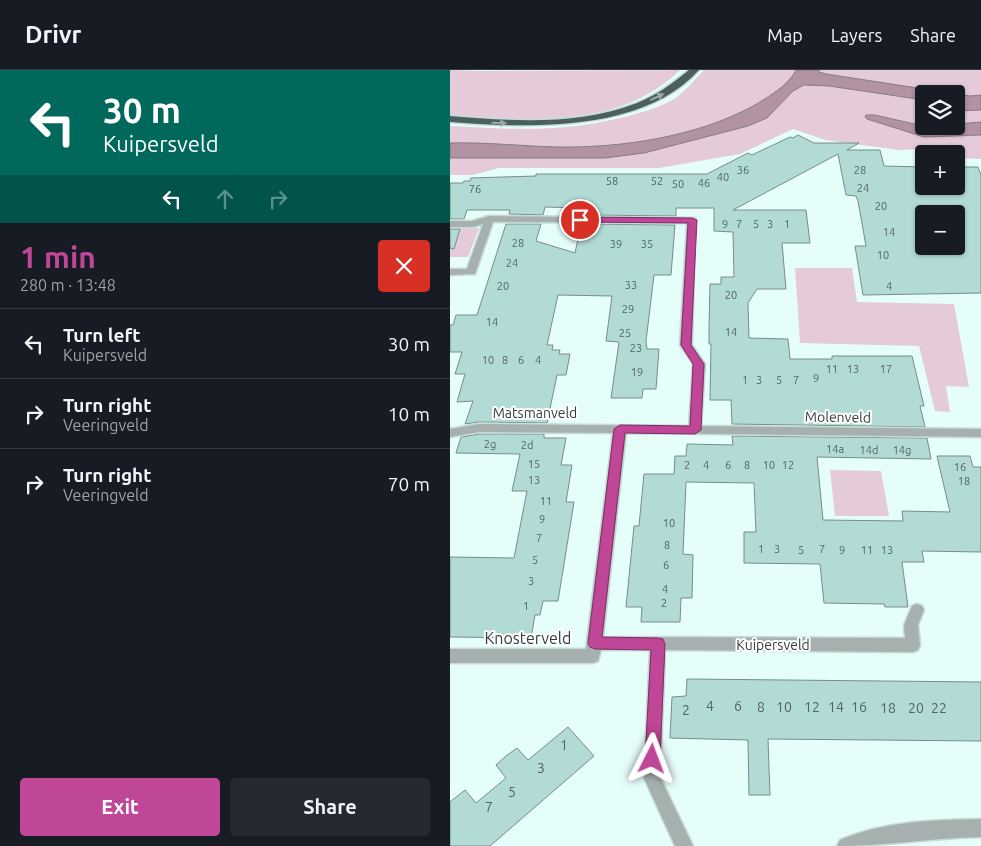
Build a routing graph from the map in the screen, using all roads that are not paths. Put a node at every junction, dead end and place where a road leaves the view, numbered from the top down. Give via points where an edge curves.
1 (695, 70) edge
2 (450, 120) edge
3 (489, 219) junction
4 (450, 224) edge
5 (450, 272) edge
6 (620, 429) junction
7 (695, 430) junction
8 (450, 433) edge
9 (981, 433) edge
10 (917, 610) dead end
11 (595, 643) junction
12 (658, 644) junction
13 (450, 656) edge
14 (981, 828) edge
15 (684, 846) edge
16 (846, 846) edge

2 -> 1 highway via 527,124 601,116 632,108 668,92
3 - 4 street via 473,224
3 - 5 street via 471,272
3 - 7 street via 692,220 686,345 699,364
6 - 7 street, Matsmanveld
6 - 8 street, Matsmanveld via 479,428
6 - 11 street
7 - 9 street, Molenveld
10 - 12 street, Kuipersveld via 911,624 913,645
11 - 12 street, Kuipersveld
11 - 13 street, Knosterveld via 593,656
12 - 15 street via 652,778
14 - 16 street via 902,834

